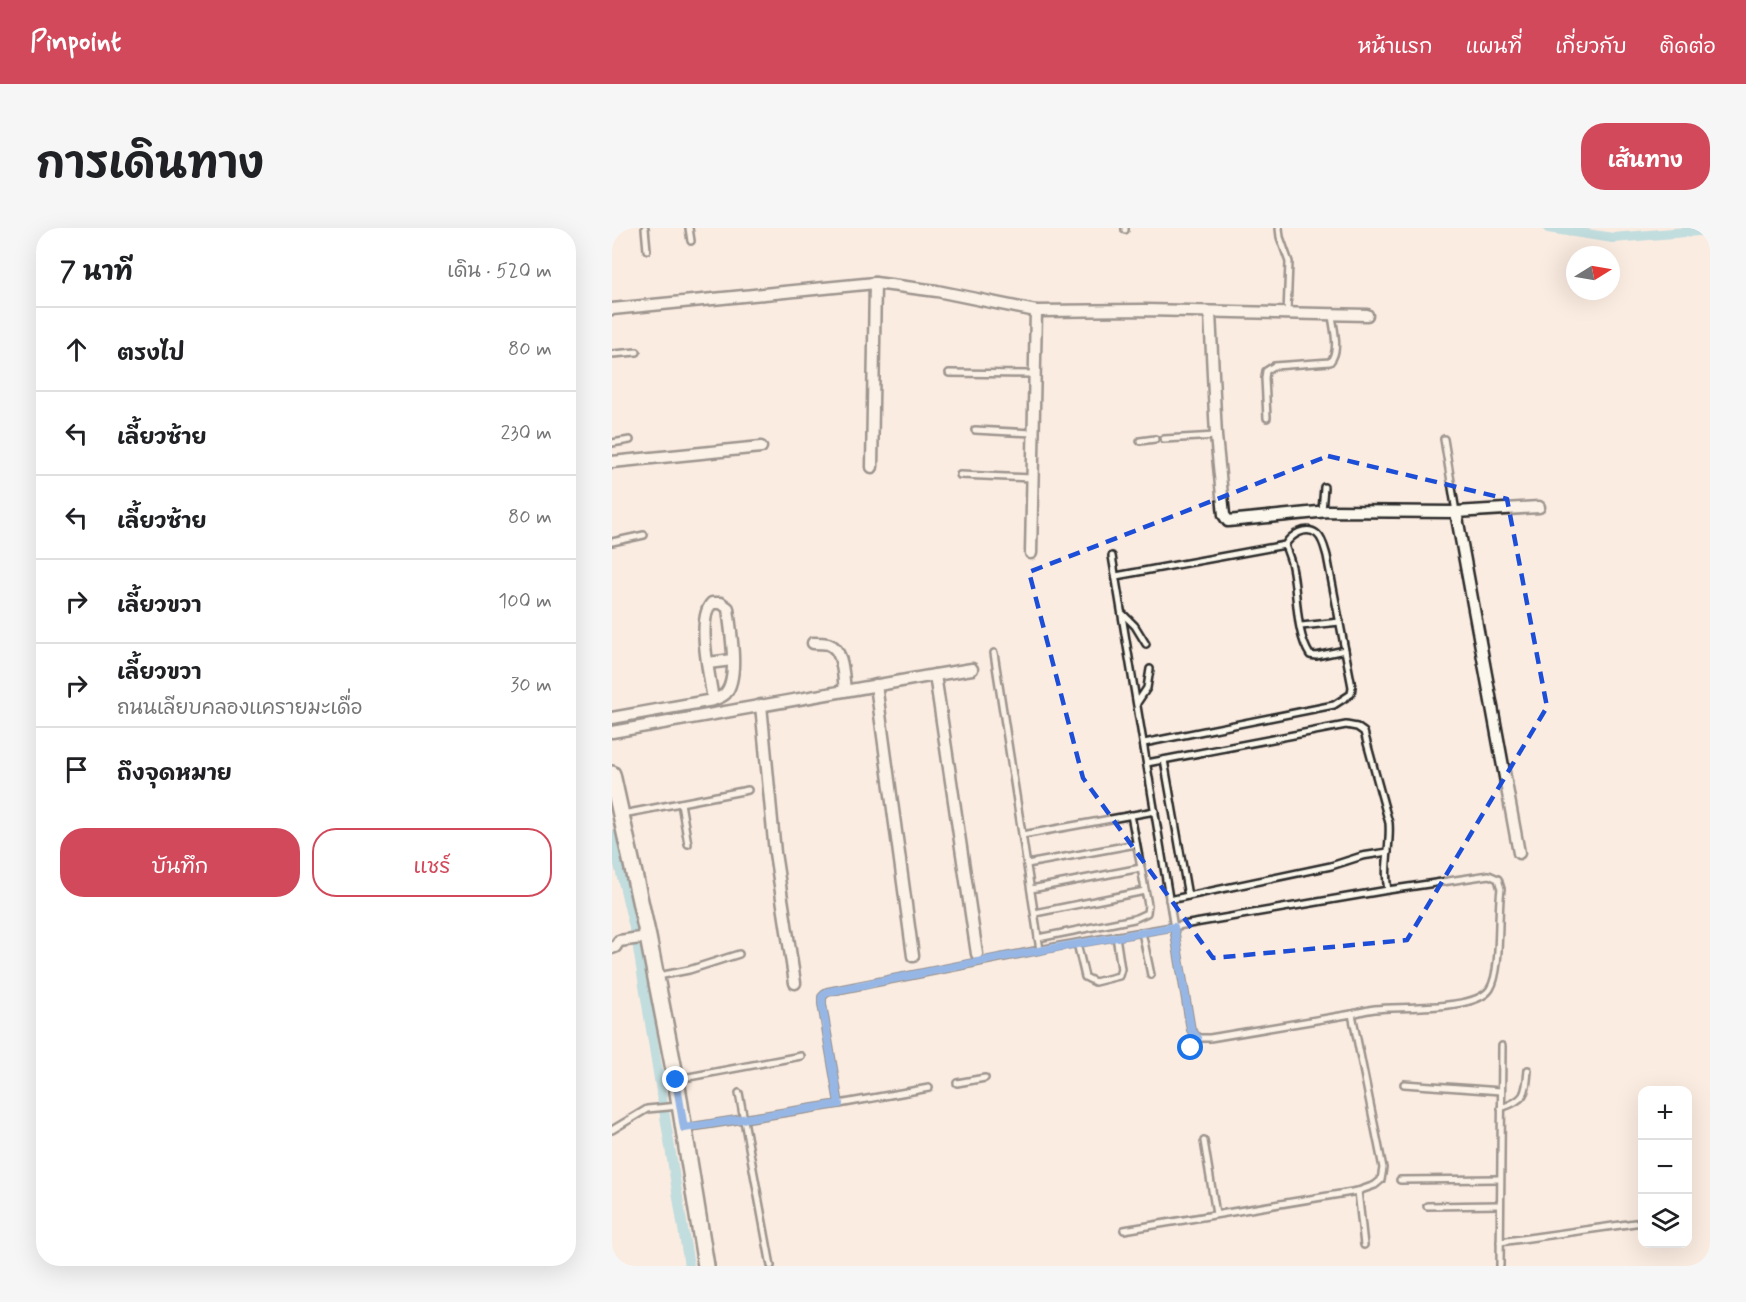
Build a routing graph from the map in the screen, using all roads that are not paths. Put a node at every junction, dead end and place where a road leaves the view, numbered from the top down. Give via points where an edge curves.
1 (645, 228) edge
2 (689, 228) edge
3 (1280, 228) edge
4 (692, 241) dead end
5 (648, 250) dead end
6 (875, 283) junction
7 (612, 309) edge
8 (1036, 311) junction
9 (1210, 313) junction
10 (1287, 314) junction
11 (1367, 315) dead end
12 (1332, 316) junction
13 (637, 352) dead end
14 (612, 354) edge
15 (949, 373) dead end
16 (1034, 374) junction
17 (1267, 418) dead end
18 (975, 430) dead end
19 (1032, 433) junction
20 (1216, 436) junction
21 (1155, 439) dead end
22 (1164, 439) dead end
23 (1444, 439) dead end
24 (630, 440) dead end
25 (1140, 441) dead end
26 (612, 443) edge
27 (761, 447) dead end
28 (612, 462) edge
29 (872, 467) dead end
30 (960, 475) dead end
31 (1032, 478) junction
32 (1324, 488) dead end
33 (1539, 507) dead end
34 (1322, 511) junction
35 (1456, 512) junction
36 (644, 535) dead end
37 (612, 543) edge
38 (1285, 545) junction
39 (1031, 553) dead end
40 (1112, 556) dead end
41 (1116, 576) junction
42 (1122, 613) junction
43 (1340, 622) junction
44 (1301, 626) junction
45 (813, 643) dead end
46 (1146, 644) dead end
47 (1345, 650) junction
48 (994, 653) dead end
49 (732, 660) junction
50 (708, 663) junction
51 (972, 669) dead end
52 (1150, 669) dead end
53 (935, 675) junction
54 (876, 685) junction
55 (845, 690) junction
56 (713, 700) junction
57 (1137, 703) junction
58 (761, 705) junction
59 (612, 718) edge
60 (612, 732) edge
61 (1144, 743) junction
62 (1164, 760) junction
63 (1147, 763) junction
64 (612, 774) edge
65 (748, 790) dead end
66 (681, 803) junction
67 (1155, 811) junction
68 (621, 815) junction
69 (1131, 815) junction
70 (1023, 835) junction
71 (688, 844) dead end
72 (1136, 844) junction
73 (1388, 852) junction
74 (1519, 854) dead end
75 (1027, 864) junction
76 (1141, 868) junction
77 (1031, 890) junction
78 (1388, 890) junction
79 (1145, 891) junction
80 (1188, 896) junction
81 (1169, 900) junction
82 (1035, 913) junction
83 (1174, 927) junction
84 (1142, 932) junction
85 (1116, 936) junction
86 (641, 938) junction
87 (1038, 938) junction
88 (614, 941) edge
89 (1077, 943) junction
90 (1040, 950) junction
91 (738, 954) dead end
92 (977, 954) dead end
93 (913, 956) dead end
94 (1151, 975) dead end
95 (656, 976) junction
96 (795, 983) dead end
97 (1352, 1014) junction
98 (1198, 1038) junction
99 (1502, 1046) dead end
100 (1189, 1053) dead end
101 (801, 1056) dead end
102 (1528, 1070) dead end
103 (985, 1078) dead end
104 (676, 1080) junction
105 (957, 1083) dead end
106 (1404, 1084) dead end
107 (928, 1088) dead end
108 (1501, 1091) junction
109 (739, 1093) dead end
110 (839, 1104) junction
111 (676, 1106) junction
112 (1501, 1108) junction
113 (745, 1119) junction
114 (684, 1128) junction
115 (612, 1130) edge
116 (1204, 1141) dead end
117 (1500, 1179) junction
118 (1400, 1180) dead end
119 (1358, 1191) junction
120 (1500, 1205) junction
121 (1427, 1206) dead end
122 (1216, 1214) junction
123 (1638, 1223) edge
124 (1124, 1230) dead end
125 (1500, 1242) junction
126 (1365, 1245) dead end
127 (705, 1266) edge
128 (771, 1266) edge
129 (1500, 1266) edge

1 - 5 lane
2 - 4 lane
3 - 10 lane via 1289,262
6 - 7 street
6 - 8 street
6 - 29 street
8 - 9 street
8 - 16 street
9 - 10 street
9 - 20 street
10 - 12 street
11 - 12 street
12 - 17 lane via 1335,357 1330,362 1274,366 1266,371
13 - 14 lane
15 - 16 lane
16 - 19 street
18 - 19 lane
19 - 31 street
20 - 22 lane
20 - 34 street via 1224,515 1228,521
21 - 25 lane
23 - 35 lane
24 - 26 lane
27 - 28 street
30 - 31 lane
31 - 39 street
32 - 34 lane
33 - 35 street
34 - 35 street
35 - 74 street
36 - 37 lane
38 - 41 lane
38 - 43 lane via 1306,530 1317,534 1327,556
38 - 44 lane via 1293,568
40 - 41 lane
41 - 42 lane
42 - 46 lane
42 - 57 lane
43 - 44 lane
43 - 47 lane
44 - 47 lane via 1310,655
45 - 55 street via 835,647
47 - 61 lane via 1351,694 1334,705
48 - 70 lane
49 - 50 street
49 - 50 street via 728,608 712,603 707,607 704,628
49 - 56 street via 731,684 724,695
50 - 56 street
51 - 53 street
52 - 57 lane via 1147,688
53 - 54 street
53 - 92 street
54 - 55 street
54 - 93 street
55 - 58 street
56 - 59 street
57 - 61 lane
58 - 60 street
58 - 96 street via 774,842
61 - 63 lane
62 - 63 lane
62 - 73 lane via 1346,725 1357,727 1364,732 1386,810
62 - 80 lane
63 - 67 lane
64 - 68 street
65 - 66 lane
66 - 68 lane
66 - 71 lane
67 - 69 lane
67 - 81 lane
68 - 86 street
69 - 70 lane
69 - 72 lane
70 - 75 lane
72 - 75 lane
72 - 76 lane
73 - 78 lane
73 - 80 lane
75 - 77 lane
76 - 77 lane
76 - 79 lane
77 - 82 lane
78 - 83 lane
78 - 97 lane via 1489,875 1498,879 1498,934 1490,989 1482,998 1445,1006 1375,1009
79 - 82 lane
79 - 87 lane via 1148,905 1143,916
80 - 81 lane
81 - 83 lane
82 - 87 lane
83 - 84 lane
83 - 98 lane via 1191,1030
84 - 85 lane
84 - 94 lane
85 - 89 lane
85 - 89 lane via 1119,976 1095,982 1085,976
86 - 88 street
86 - 95 street
87 - 90 lane
89 - 90 lane
90 - 110 lane via 827,992 822,997
91 - 95 lane
95 - 104 street
97 - 98 lane
97 - 119 lane via 1383,1168 1381,1180
98 - 100 lane
99 - 108 lane
101 - 104 lane
102 - 112 lane via 1523,1097
103 - 105 lane
104 - 111 street
106 - 108 lane
107 - 110 lane
108 - 112 lane
109 - 113 lane
110 - 113 lane
111 - 114 street
111 - 115 lane via 638,1114
112 - 117 lane
113 - 114 lane
113 - 128 lane
114 - 127 street
116 - 122 lane
117 - 118 lane
117 - 120 lane
119 - 122 lane
119 - 126 lane
120 - 121 lane
120 - 125 lane
122 - 124 lane
123 - 125 lane
125 - 129 lane

